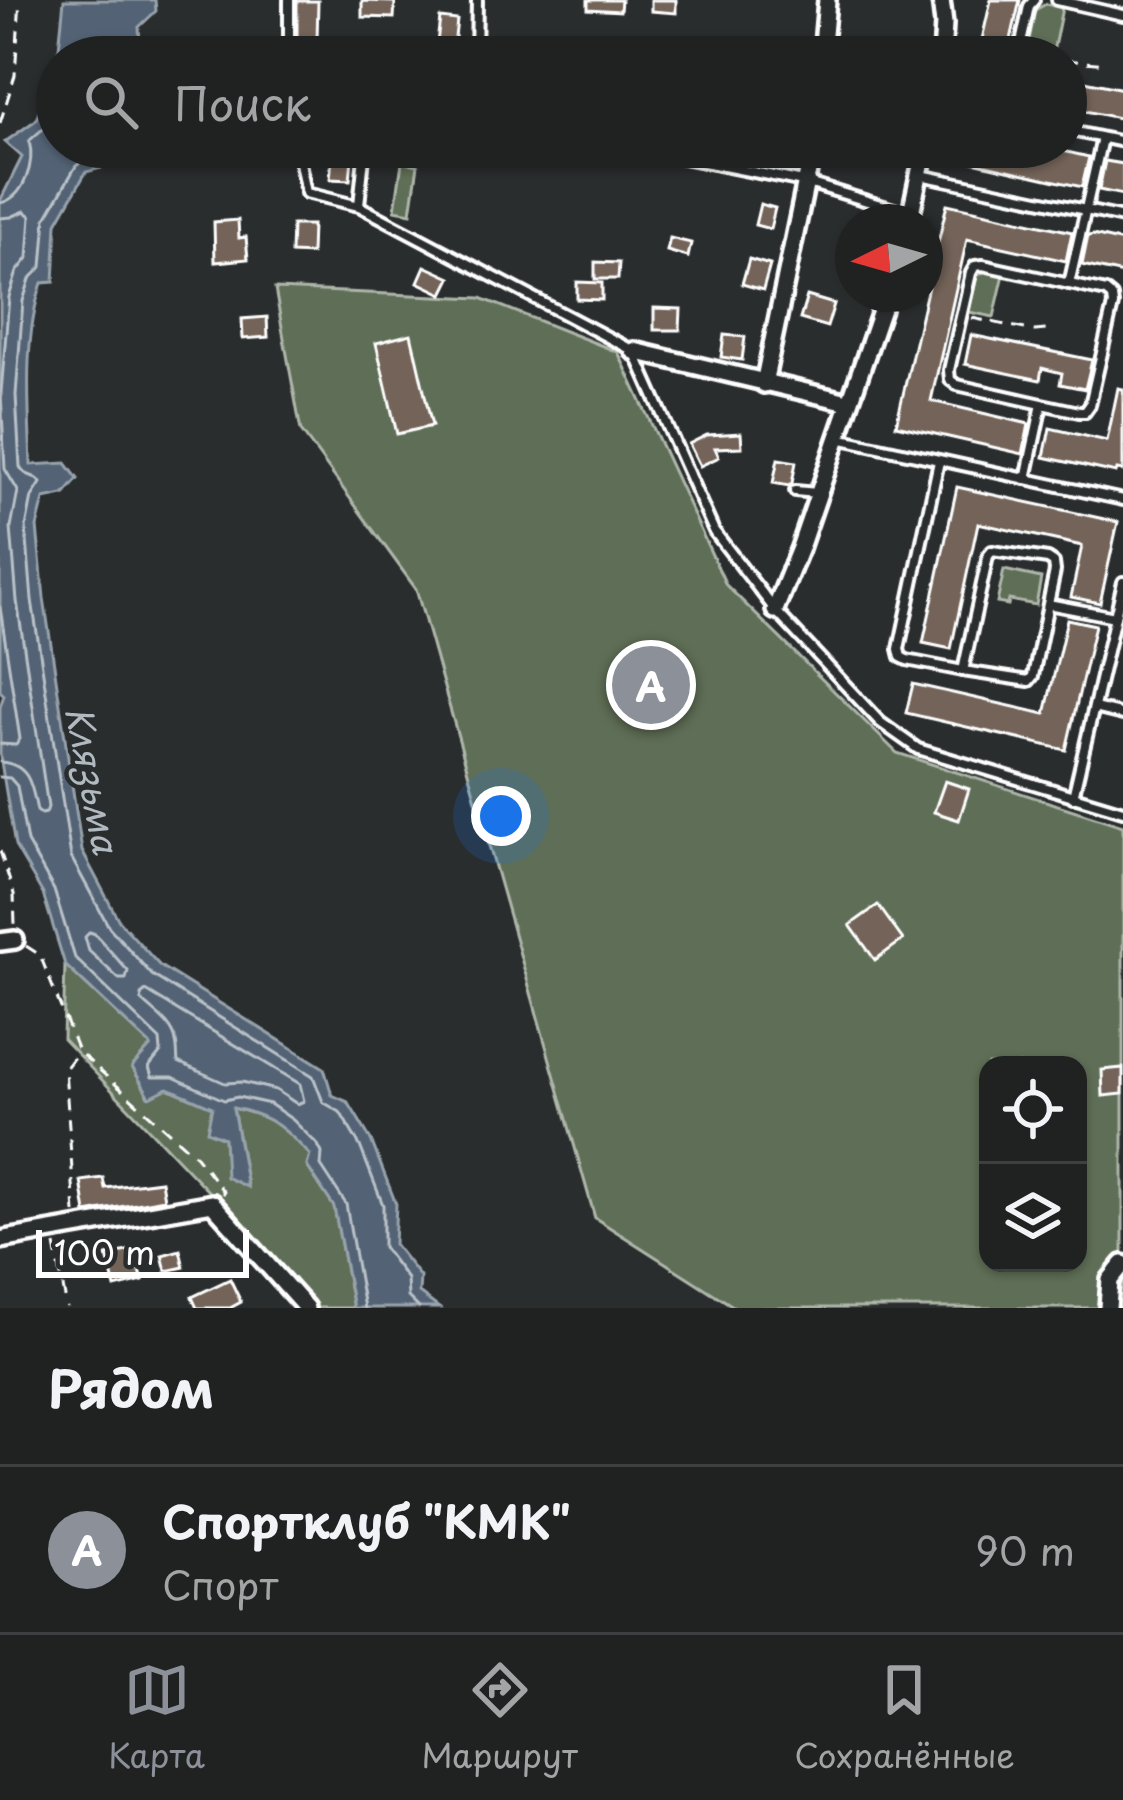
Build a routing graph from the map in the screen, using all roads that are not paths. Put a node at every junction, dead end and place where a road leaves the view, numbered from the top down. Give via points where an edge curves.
1 (289, 0) edge
2 (477, 0) edge
3 (827, 0) edge
4 (941, 0) edge
5 (1034, 0) edge
6 (1057, 0) edge
7 (1123, 15) edge
8 (289, 36) edge
9 (476, 36) edge
10 (823, 36) edge
11 (941, 36) edge
12 (1022, 36) edge
13 (1087, 135) edge
14 (1102, 138) junction
15 (1123, 142) edge
16 (301, 168) edge
17 (363, 168) edge
18 (733, 168) edge
19 (810, 168) edge
20 (920, 168) edge
21 (919, 175) junction
22 (808, 183) junction
23 (869, 204) edge
24 (913, 204) edge
25 (359, 206) junction
26 (1086, 210) junction
27 (1123, 218) edge
28 (1069, 284) junction
29 (880, 312) edge
30 (634, 351) junction
31 (764, 384) junction
32 (848, 402) junction
33 (1042, 404) junction
34 (836, 438) junction
35 (939, 460) junction
36 (1026, 479) junction
37 (795, 491) dead end
38 (818, 493) junction
39 (1123, 500) edge
40 (1123, 582) edge
41 (1048, 604) junction
42 (768, 611) junction
43 (1115, 617) junction
44 (964, 671) junction
45 (1094, 708) junction
46 (1123, 715) edge
47 (1073, 797) junction
48 (1123, 811) edge
49 (0, 1240) edge
50 (1123, 1264) edge
51 (306, 1308) edge
52 (1108, 1308) edge

1 - 8 lane
2 - 9 lane
3 - 10 street
4 - 11 street
5 - 12 lane
6 - 7 lane
13 - 14 lane
14 - 15 lane
14 - 26 lane
16 - 25 lane via 306,193
17 - 25 lane
18 - 22 lane
19 - 22 street
20 - 21 street
21 - 24 street
21 - 26 lane
22 - 23 lane
22 - 31 street
25 - 30 lane
26 - 27 lane
26 - 28 lane
28 - 33 lane via 1106,292 1113,305 1085,412
28 - 33 lane via 983,265 970,273 950,380
29 - 32 street
30 - 31 street
30 - 42 lane via 714,531
31 - 32 street
32 - 34 street
33 - 36 lane
34 - 35 lane
34 - 38 street
35 - 36 lane
35 - 44 lane via 899,650 907,660
36 - 39 lane
37 - 38 lane
38 - 42 street
40 - 43 lane
41 - 43 lane
41 - 44 lane via 1029,681
41 - 44 lane via 1054,563 992,551
42 - 47 lane via 918,749
43 - 45 lane
45 - 46 lane
45 - 47 lane
47 - 48 lane
49 - 51 street via 212,1203
50 - 52 street via 1110,1280

